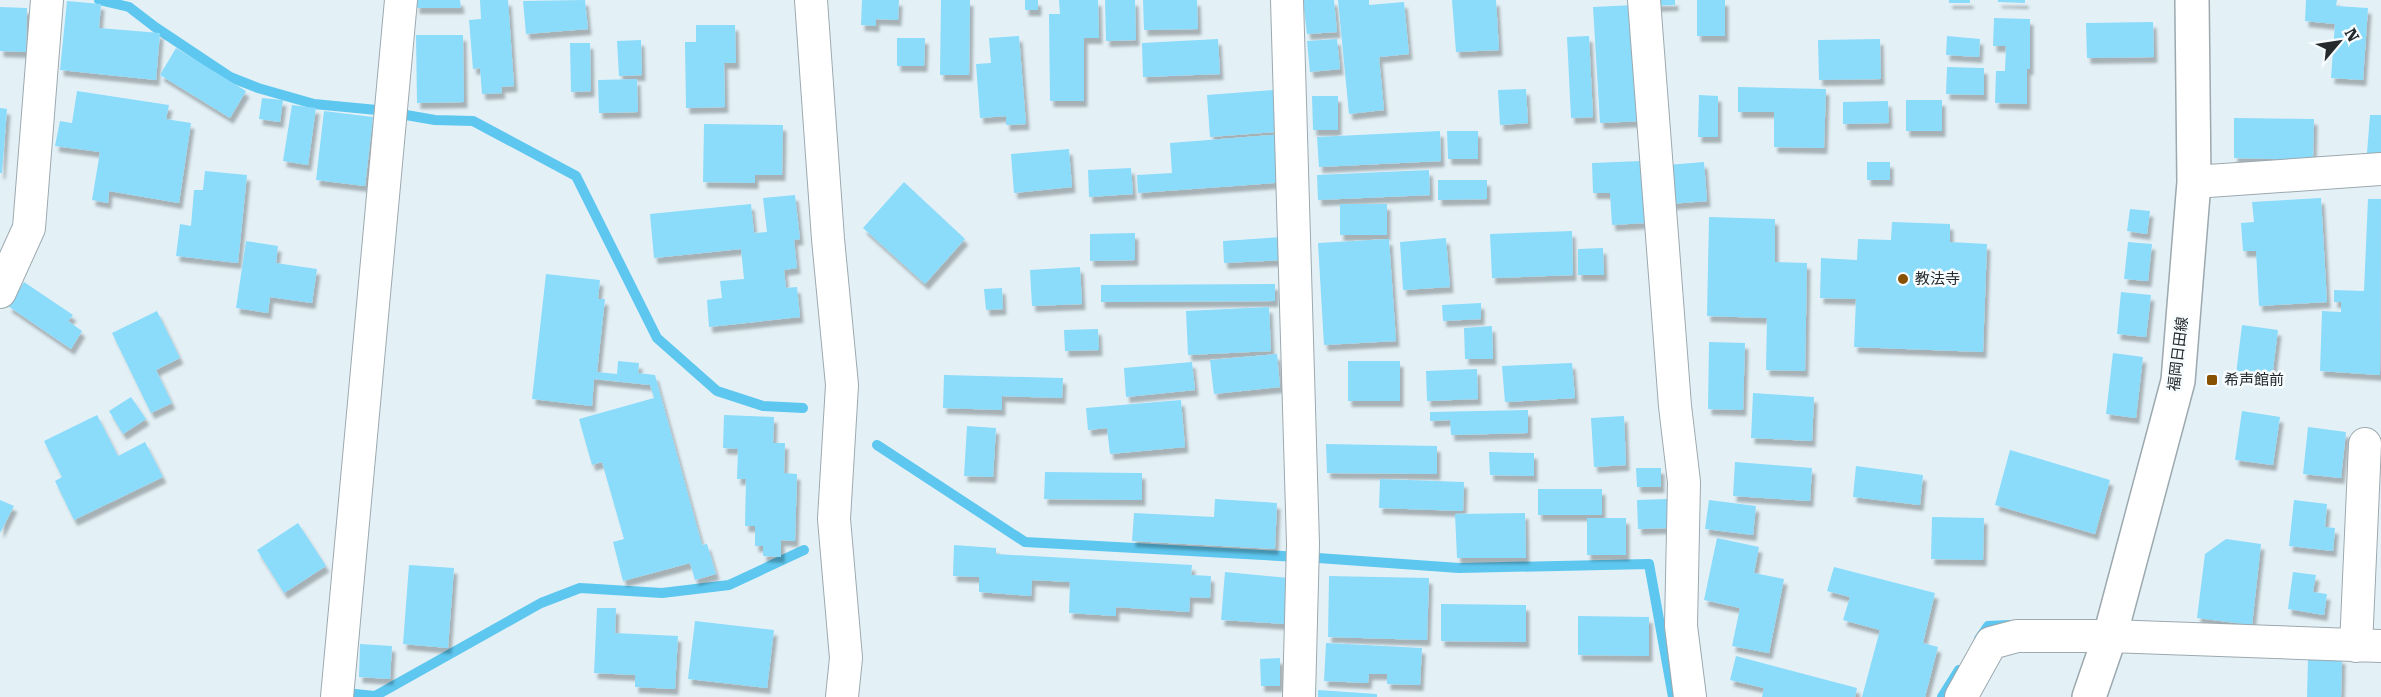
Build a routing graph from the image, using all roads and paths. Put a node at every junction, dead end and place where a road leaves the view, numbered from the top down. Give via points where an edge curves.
1 (47, 0) edge
2 (401, 0) edge
3 (811, 0) edge
4 (1287, 0) edge
5 (1644, 0) edge
6 (2192, 0) edge
7 (2381, 169) edge
8 (2194, 182) junction
9 (0, 292) edge
10 (2365, 444) dead end
11 (2110, 636) junction
12 (2369, 646) edge
13 (337, 697) edge
14 (842, 697) edge
15 (1299, 697) edge
16 (1690, 697) edge
17 (1961, 697) edge
18 (2090, 697) edge

1 - 9 street via 29,228
2 - 13 street
3 - 14 street via 842,385 834,519 846,658
4 - 15 street via 1303,556
5 - 16 street via 1684,482 1682,626
6 - 8 main road, 福岡日田線
7 - 8 street
8 - 11 main road, 福岡日田線 via 2178,381
10 - 12 street
11 - 12 street
11 - 17 street via 2017,636 1991,643
11 - 18 main road, 福岡日田線

